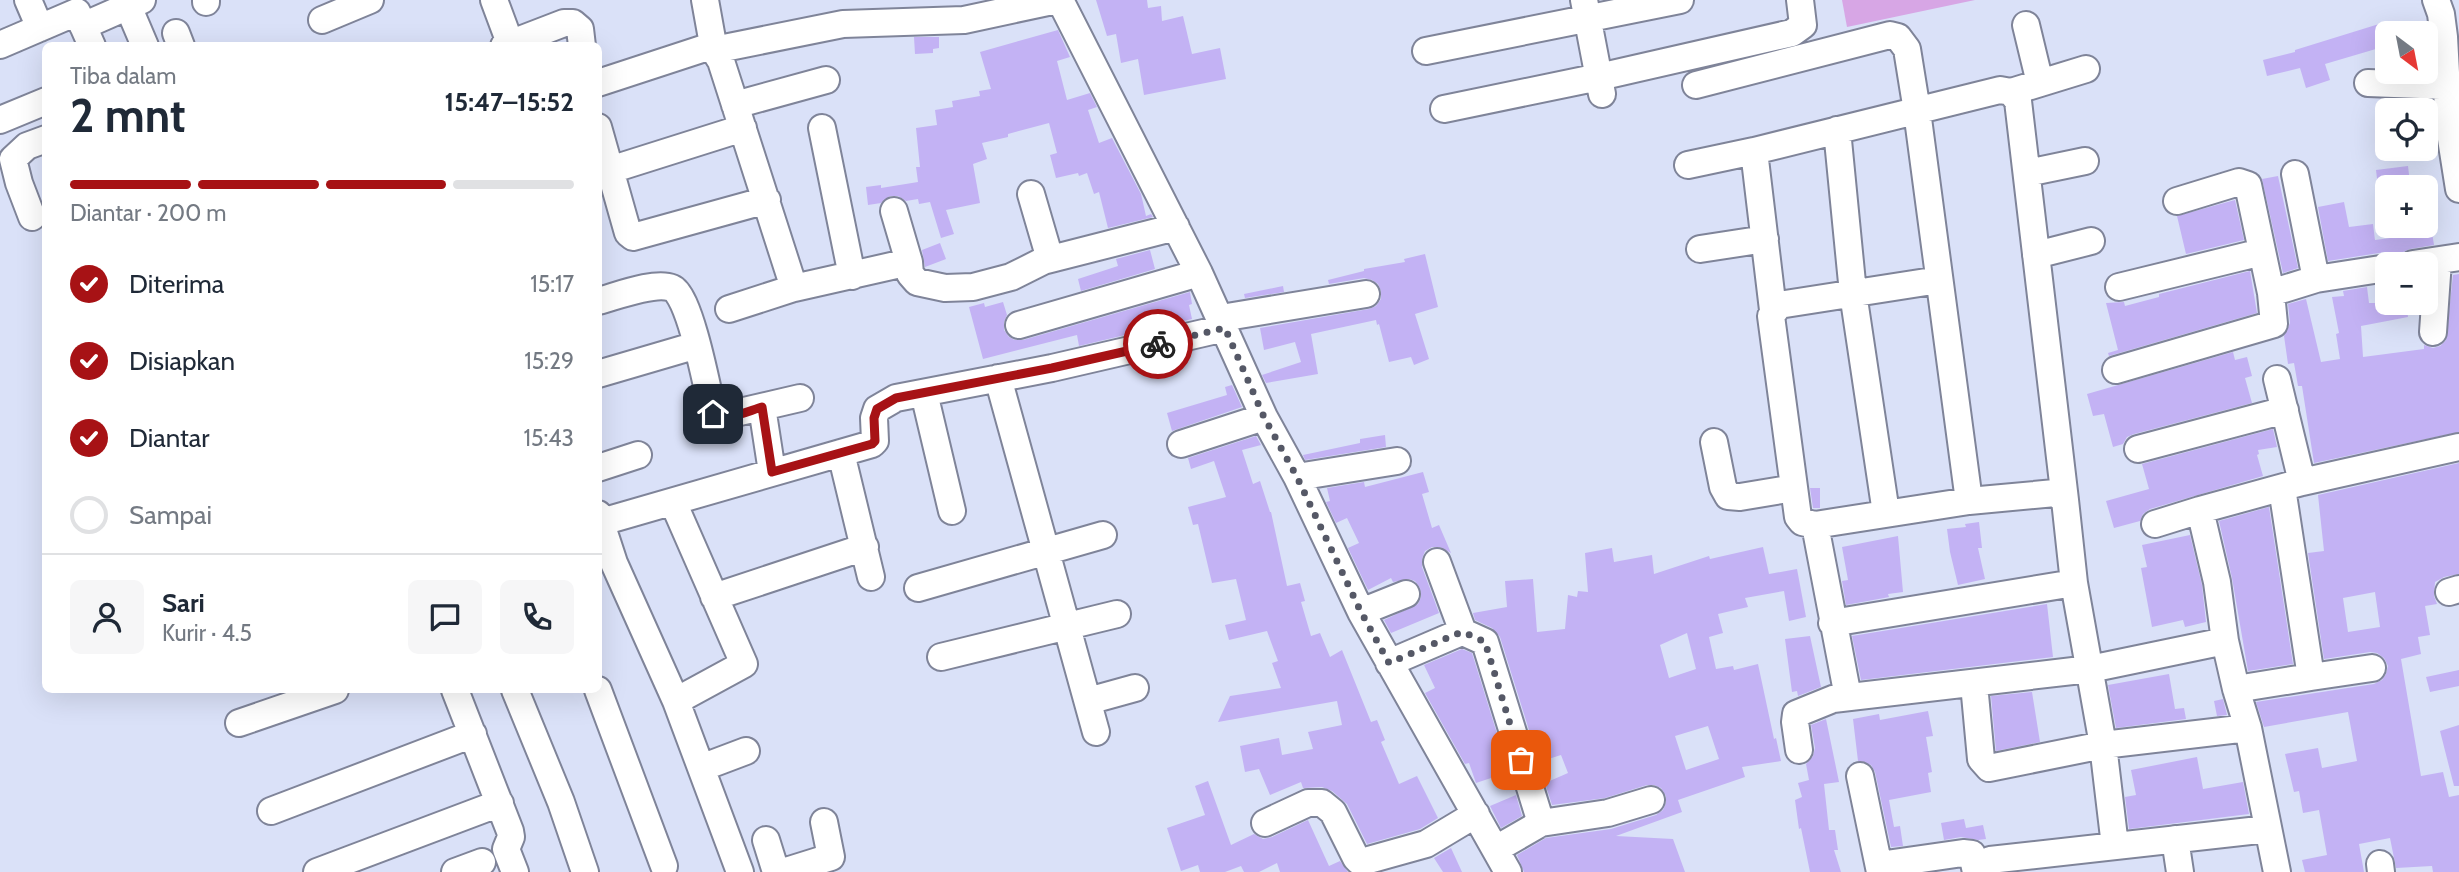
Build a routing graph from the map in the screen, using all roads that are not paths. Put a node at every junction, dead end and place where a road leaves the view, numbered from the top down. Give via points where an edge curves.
1 (28, 0) edge
2 (370, 0) edge
3 (494, 0) edge
4 (705, 0) edge
5 (1059, 0) edge
6 (1680, 0) edge
7 (1800, 0) edge
8 (135, 3) edge
9 (2445, 7) edge
10 (944, 10) edge
11 (1586, 10) edge
12 (322, 20) dead end
13 (575, 23) edge
14 (2026, 25) dead end
15 (40, 27) junction
16 (87, 36) edge
17 (144, 42) edge
18 (506, 42) edge
19 (512, 42) edge
20 (0, 45) edge
21 (714, 50) junction
22 (1426, 51) dead end
23 (2086, 69) dead end
24 (826, 80) dead end
25 (602, 82) edge
26 (2040, 83) junction
27 (2368, 83) dead end
28 (1696, 85) dead end
29 (1601, 86) junction
30 (2447, 86) junction
31 (2011, 92) junction
32 (42, 103) edge
33 (1444, 109) dead end
34 (1917, 111) junction
35 (739, 117) junction
36 (0, 120) edge
37 (822, 128) dead end
38 (1837, 130) junction
39 (42, 140) edge
40 (603, 150) edge
41 (1754, 151) junction
42 (2085, 161) dead end
43 (1688, 165) dead end
44 (2027, 173) junction
45 (2295, 174) dead end
46 (2459, 190) edge
47 (1031, 194) dead end
48 (767, 200) junction
49 (2177, 201) dead end
50 (894, 211) dead end
51 (32, 217) dead end
52 (1175, 227) junction
53 (1765, 239) junction
54 (2091, 241) dead end
55 (1700, 249) dead end
56 (2262, 252) junction
57 (2036, 255) junction
58 (1050, 259) junction
59 (909, 262) junction
60 (2375, 270) edge
61 (1199, 273) junction
62 (852, 276) junction
63 (2316, 279) junction
64 (1939, 280) junction
65 (794, 288) junction
66 (2119, 288) dead end
67 (1853, 293) junction
68 (2271, 293) junction
69 (1366, 294) dead end
70 (602, 300) edge
71 (729, 309) dead end
72 (1773, 310) junction
73 (2434, 315) edge
74 (1223, 323) junction
75 (1019, 325) dead end
76 (2433, 332) dead end
77 (697, 345) junction
78 (2116, 370) dead end
79 (602, 373) edge
80 (998, 379) junction
81 (2277, 379) dead end
82 (924, 393) junction
83 (800, 398) dead end
84 (762, 407) junction
85 (2285, 410) junction
86 (1264, 417) junction
87 (1714, 442) dead end
88 (1181, 444) dead end
89 (2459, 447) edge
90 (2138, 449) dead end
91 (841, 453) junction
92 (638, 455) dead end
93 (1397, 461) dead end
94 (602, 467) edge
95 (772, 472) junction
96 (1297, 477) junction
97 (2292, 485) junction
98 (1794, 488) junction
99 (2065, 500) junction
100 (1969, 501) junction
101 (673, 502) junction
102 (2200, 510) junction
103 (952, 511) dead end
104 (1886, 513) junction
105 (602, 518) edge
106 (2155, 524) dead end
107 (1815, 526) junction
108 (602, 528) edge
109 (1103, 535) dead end
110 (865, 547) junction
111 (1046, 551) junction
112 (1437, 562) dead end
113 (871, 577) dead end
114 (2074, 583) junction
115 (918, 588) dead end
116 (1406, 594) dead end
117 (713, 597) junction
118 (1361, 612) junction
119 (1117, 614) dead end
120 (1832, 623) junction
121 (1067, 627) junction
122 (1463, 632) junction
123 (2225, 641) junction
124 (942, 657) dead end
125 (1389, 663) junction
126 (2372, 668) dead end
127 (2090, 669) junction
128 (2311, 677) junction
129 (1974, 684) junction
130 (1135, 688) dead end
131 (2236, 689) junction
132 (322, 693) edge
133 (456, 693) edge
134 (516, 693) edge
135 (599, 693) edge
136 (1848, 697) junction
137 (676, 701) junction
138 (1088, 701) junction
139 (239, 723) dead end
140 (2248, 728) junction
141 (1096, 732) dead end
142 (472, 734) junction
143 (2103, 745) junction
144 (1799, 750) dead end
145 (746, 751) dead end
146 (701, 768) junction
147 (1860, 776) dead end
148 (1651, 800) dead end
149 (500, 803) junction
150 (271, 811) dead end
151 (1476, 814) junction
152 (824, 822) dead end
153 (1265, 823) dead end
154 (1541, 823) junction
155 (2269, 829) junction
156 (2175, 839) junction
157 (766, 840) dead end
158 (2115, 846) junction
159 (1502, 861) edge
160 (2072, 861) edge
161 (482, 862) dead end
162 (664, 866) dead end
163 (1880, 868) edge
164 (317, 872) edge
165 (455, 872) edge
166 (516, 872) edge
167 (585, 872) edge
168 (740, 872) edge
169 (776, 872) edge
170 (783, 872) edge
171 (1976, 872) edge
172 (1992, 872) edge
173 (2180, 872) edge
174 (2277, 872) edge

1 - 15 street
2 - 12 street
3 - 18 street
4 - 21 street
5 - 10 street via 978,18
5 - 52 street
6 - 11 street
7 - 29 street via 1803,24 1792,33
8 - 16 street
8 - 17 street
9 - 30 street
10 - 21 street via 843,24
11 - 22 street
11 - 29 street
13 - 19 street
14 - 26 street
15 - 16 street via 77,12
15 - 20 street
21 - 25 street via 705,48
21 - 35 street
23 - 26 street
24 - 35 street
26 - 31 street
27 - 30 street
28 - 34 street via 1890,35 1906,48
29 - 33 street
30 - 46 street
31 - 34 street via 2000,90
31 - 44 street via 2018,101
32 - 36 street
34 - 38 street
34 - 64 street
35 - 40 street
35 - 48 street
37 - 62 street
38 - 41 street
38 - 67 street
39 - 51 street via 13,159
40 - 48 street via 633,237
41 - 43 street
41 - 53 street
42 - 44 street
44 - 57 street
45 - 63 street
47 - 58 street
48 - 65 street
49 - 56 street via 2239,182 2248,185
50 - 59 street
52 - 58 street
52 - 61 street
53 - 55 street
53 - 72 street
54 - 57 street
56 - 66 street
56 - 68 street
57 - 99 street
58 - 59 street via 1011,277 946,288 917,282 910,274
59 - 62 street
60 - 63 street
61 - 74 street
61 - 75 street
62 - 65 street
63 - 68 street
64 - 67 street
64 - 100 street
65 - 71 street
67 - 72 street via 1779,305
67 - 104 street
68 - 78 street via 2274,324
69 - 74 street
70 - 77 street via 656,286 673,288 682,298
72 - 98 street
73 - 76 street
74 - 80 street
74 - 86 street
77 - 79 street
77 - 84 street via 713,414 724,417
80 - 82 street
80 - 111 street
81 - 85 street
82 - 91 street via 896,398 877,409 875,441
82 - 103 street
83 - 84 street
84 - 95 street
85 - 90 street
85 - 97 street
86 - 88 street
86 - 96 street
87 - 98 street via 1728,496
89 - 97 street
91 - 95 street
91 - 110 street
92 - 94 street
93 - 96 street
95 - 101 street
96 - 118 street
97 - 102 street
97 - 128 street
98 - 107 street via 1798,517
99 - 100 street via 2055,493
99 - 114 street
100 - 104 street
101 - 105 street
101 - 117 street
102 - 106 street
102 - 123 street
104 - 107 street
107 - 120 street
108 - 137 street
109 - 111 street
110 - 113 street
110 - 117 street
111 - 115 street
111 - 121 street
112 - 122 street
114 - 120 street
114 - 127 street
116 - 118 street
117 - 137 street via 744,664
118 - 125 street
119 - 121 street
120 - 136 street
121 - 124 street
121 - 138 street
122 - 125 street
122 - 154 street via 1485,642
123 - 127 street
123 - 131 street
125 - 151 street
126 - 128 street
127 - 129 street
127 - 143 street
128 - 131 street
129 - 136 street
129 - 143 street via 1981,759 1989,768
130 - 138 street
131 - 140 street
132 - 139 street
133 - 142 street
134 - 167 street
135 - 162 street
136 - 144 street via 1796,714
137 - 146 street
138 - 141 street
140 - 143 street
140 - 155 street
142 - 149 street
142 - 150 street
143 - 158 street
145 - 146 street
146 - 168 street
147 - 163 street
148 - 154 street via 1608,813
149 - 164 street
149 - 166 street via 511,837 506,849
151 - 153 street via 1426,844 1366,861 1356,858 1333,812 1322,803 1308,803
151 - 159 street
152 - 170 street via 831,857
154 - 159 street
155 - 156 street
155 - 174 street
156 - 158 street
156 - 173 street
157 - 169 street
158 - 160 street
160 - 172 street via 1990,860
161 - 165 street
163 - 171 street via 1963,853 1972,854

